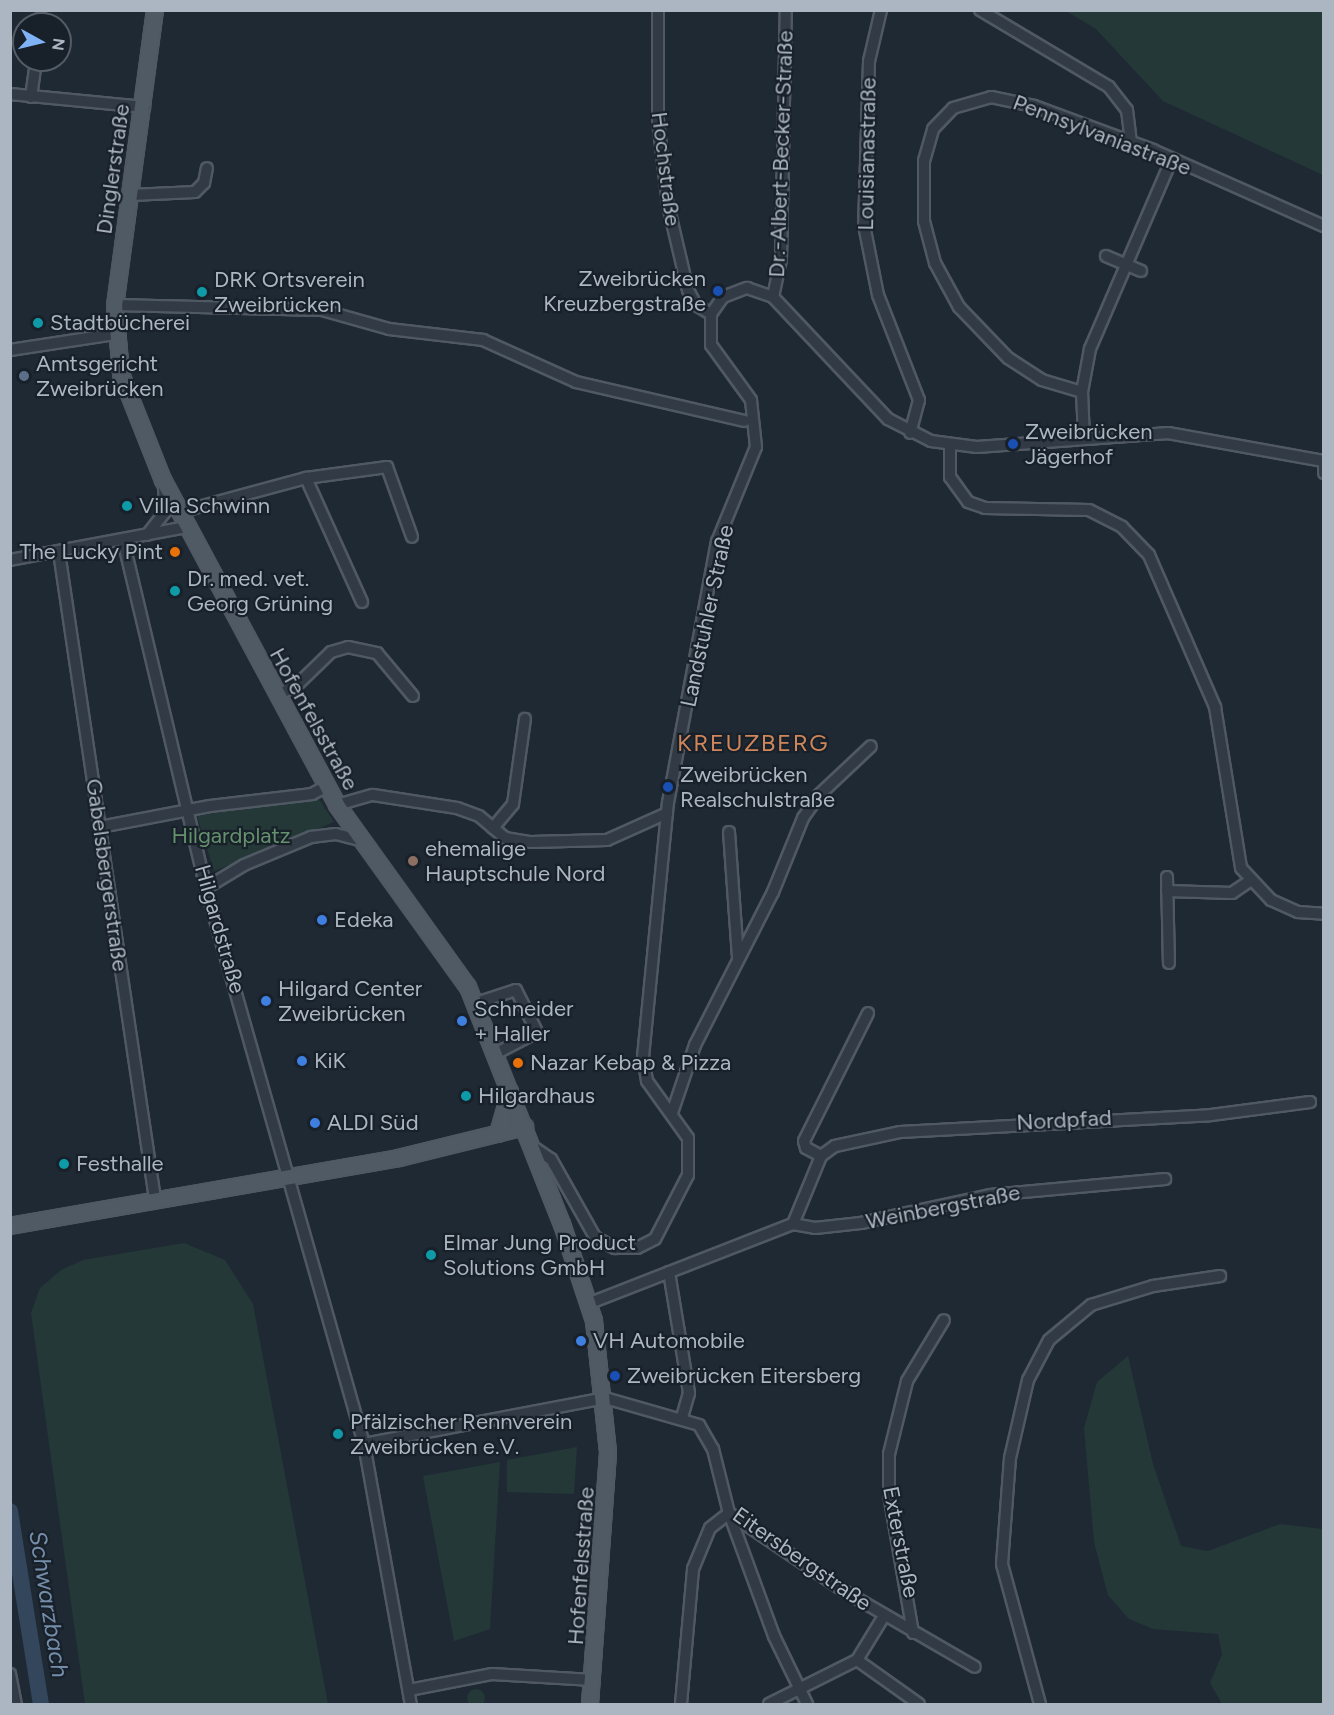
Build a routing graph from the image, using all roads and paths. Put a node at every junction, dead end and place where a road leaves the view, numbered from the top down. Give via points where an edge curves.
1 (155, 10) edge
2 (658, 10) edge
3 (786, 10) edge
4 (881, 10) edge
5 (980, 10) edge
6 (34, 72) edge
7 (11, 97) edge
8 (31, 97) junction
9 (144, 107) junction
10 (1131, 141) junction
11 (1172, 159) junction
12 (207, 168) dead end
13 (131, 195) junction
14 (1323, 226) edge
15 (1106, 256) dead end
16 (1126, 265) junction
17 (1141, 271) dead end
18 (773, 297) junction
19 (115, 305) junction
20 (711, 314) junction
21 (115, 333) junction
22 (10, 350) edge
23 (1082, 392) junction
24 (745, 421) dead end
25 (910, 433) junction
26 (1084, 439) junction
27 (950, 446) junction
28 (1323, 460) edge
29 (1323, 473) edge
30 (306, 478) junction
31 (163, 480) junction
32 (180, 512) junction
33 (187, 527) junction
34 (147, 535) junction
35 (411, 537) dead end
36 (123, 540) junction
37 (58, 552) junction
38 (10, 560) edge
39 (362, 602) dead end
40 (278, 696) junction
41 (413, 696) dead end
42 (525, 719) dead end
43 (871, 746) dead end
44 (327, 786) junction
45 (337, 805) junction
46 (188, 809) junction
47 (667, 813) junction
48 (100, 828) junction
49 (493, 828) junction
50 (729, 832) dead end
51 (360, 840) junction
52 (1167, 877) dead end
53 (1250, 881) junction
54 (206, 888) junction
55 (1167, 891) junction
56 (1323, 914) edge
57 (738, 961) junction
58 (1169, 963) dead end
59 (476, 1003) junction
60 (868, 1013) dead end
61 (497, 1053) junction
62 (510, 1090) junction
63 (1310, 1102) dead end
64 (672, 1113) junction
65 (525, 1127) junction
66 (498, 1134) junction
67 (533, 1147) junction
68 (821, 1156) junction
69 (292, 1176) junction
70 (1165, 1179) dead end
71 (155, 1199) junction
72 (793, 1224) junction
73 (10, 1226) edge
74 (669, 1272) junction
75 (1220, 1276) dead end
76 (590, 1303) junction
77 (944, 1320) dead end
78 (605, 1398) junction
79 (682, 1418) junction
80 (364, 1444) junction
81 (729, 1513) junction
82 (884, 1616) junction
83 (914, 1633) junction
84 (857, 1660) junction
85 (975, 1667) dead end
86 (10, 1674) edge
87 (593, 1680) junction
88 (409, 1690) junction
89 (799, 1690) junction
90 (16, 1704) edge
91 (411, 1704) edge
92 (590, 1704) edge
93 (681, 1704) edge
94 (769, 1704) edge
95 (807, 1704) edge
96 (919, 1704) edge
97 (1040, 1704) edge

1 - 9 main road, Dinglerstraße
2 - 20 street, Hochstraße via 658,121 668,205 688,290 696,305
3 - 18 street, Dr.-Albert-Becker-Straße via 781,267
4 - 25 street, Louisianastraße via 868,61 864,225 875,285 918,400
5 - 10 street via 1108,87 1127,110
6 - 8 street
7 - 8 street
8 - 9 street
9 - 13 main road, Dinglerstraße
10 - 11 street, Pennsylvaniastraße
10 - 23 street, Pennsylvaniastraße via 1034,106 991,97 953,108 933,129 925,153 922,198 929,244 959,308 1027,372
11 - 14 street, Pennsylvaniastraße
11 - 16 street
12 - 13 street via 204,183 195,192
13 - 19 main road, Dinglerstraße
15 - 16 street
16 - 17 street
16 - 23 street via 1090,349
18 - 20 street via 756,289 738,290 723,297
18 - 25 street via 877,408
19 - 21 main road, Dinglerstraße
19 - 24 street via 322,310 389,329 483,340 592,387
20 - 47 street, Landstuhler Straße via 711,345 751,400 756,440 717,542
21 - 22 street
21 - 31 main road, Hofenfelsstraße via 128,402
23 - 26 street
25 - 27 street
26 - 27 street
26 - 28 street via 1181,434
27 - 53 street via 950,477 968,502 985,508 1089,510 1122,527 1149,555 1215,707 1226,755 1236,855
28 - 29 street
30 - 32 street
30 - 35 street via 387,467
30 - 39 street
31 - 32 main road, Hofenfelsstraße
31 - 34 street via 165,512
32 - 33 main road, Hofenfelsstraße
33 - 34 street
33 - 40 main road, Hofenfelsstraße
34 - 36 street
36 - 37 street
36 - 46 street, Hilgardstraße
37 - 38 street
37 - 48 street, Gabelsbergerstraße
40 - 41 street via 298,684 331,652 348,647 377,653
40 - 44 main road, Hofenfelsstraße
42 - 49 street via 513,804
43 - 57 street via 819,795 803,818
44 - 45 main road, Hofenfelsstraße
44 - 46 street via 312,794
45 - 49 street via 388,796 468,811
45 - 51 main road, Hofenfelsstraße
46 - 48 street
46 - 54 street, Hilgardstraße
47 - 49 street via 594,842 519,842
47 - 64 street, Landstuhler Straße via 643,1057 647,1081
48 - 71 street, Gabelsbergerstraße
50 - 57 street
51 - 54 street via 348,835 311,837 229,872
51 - 59 main road, Hofenfelsstraße
52 - 55 street
53 - 55 street via 1232,893
53 - 56 street via 1285,908
54 - 69 street, Hilgardstraße
55 - 58 street
57 - 64 street via 695,1045
59 - 61 main road, Hofenfelsstraße
59 - 61 street via 516,990 537,1032
60 - 68 street via 804,1141 806,1148
61 - 62 main road, Hofenfelsstraße
62 - 65 main road, Hofenfelsstraße
62 - 66 main road
63 - 68 street, Nordpfad via 1211,1115 900,1132 835,1146
64 - 67 street, Landstuhler Straße via 690,1144 688,1175 662,1230 637,1248 615,1248 595,1237 551,1159
65 - 66 main road
65 - 67 main road, Hofenfelsstraße
66 - 69 main road
67 - 76 main road, Hofenfelsstraße
68 - 72 street
69 - 71 main road
69 - 80 street, Hilgardstraße
70 - 72 street, Weinbergstraße via 990,1195 850,1224
71 - 73 main road
72 - 74 street
74 - 76 street
74 - 79 street via 688,1387
75 - 97 street via 1153,1286 1091,1305 1055,1333 1028,1380 1010,1458 1002,1553 1014,1624
76 - 78 main road, Hofenfelsstraße
77 - 83 street, Exterstraße via 904,1389 888,1454 891,1504
78 - 79 street, Eitersbergstraße
78 - 80 street
78 - 87 main road, Hofenfelsstraße via 608,1515
79 - 81 street, Eitersbergstraße via 708,1436
80 - 88 street, Hilgardstraße
81 - 82 street, Eitersbergstraße
81 - 89 street
81 - 93 street via 710,1528 693,1569
82 - 83 street, Eitersbergstraße
82 - 84 street
83 - 85 street, Eitersbergstraße
84 - 89 street
84 - 96 street
86 - 90 street
87 - 88 street via 492,1674
87 - 92 main road, Hofenfelsstraße
88 - 91 street, Hilgardstraße
89 - 94 street
89 - 95 street

